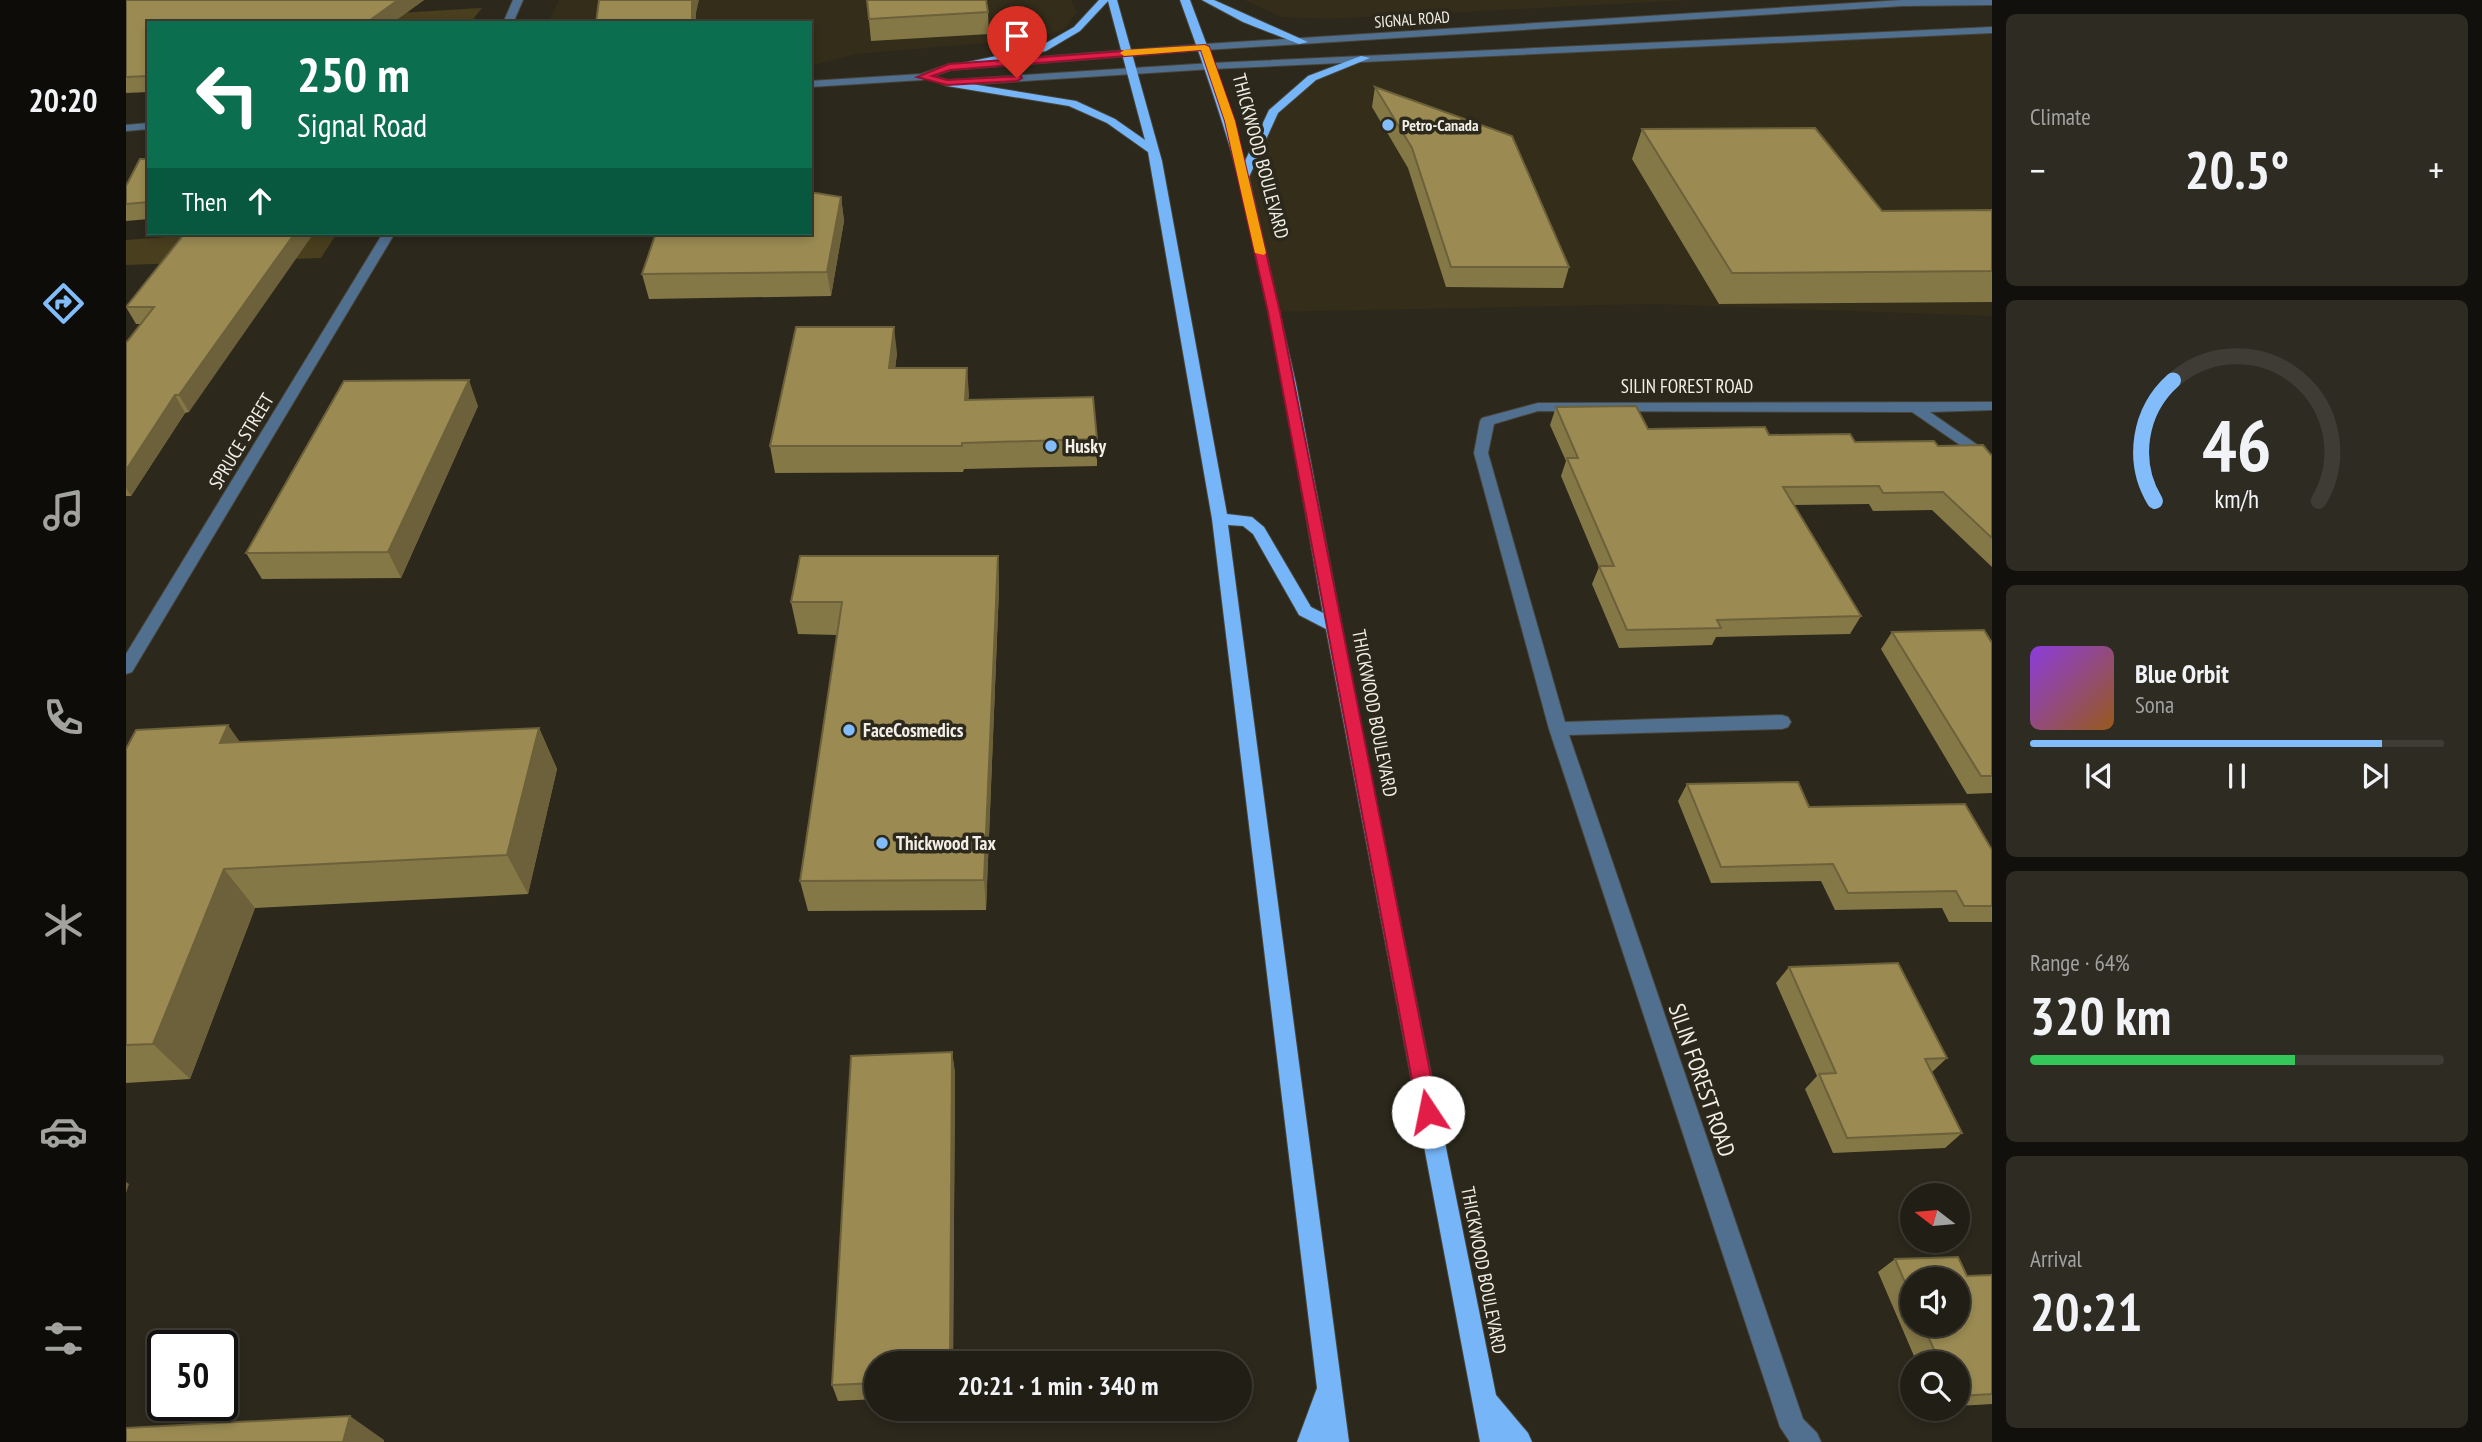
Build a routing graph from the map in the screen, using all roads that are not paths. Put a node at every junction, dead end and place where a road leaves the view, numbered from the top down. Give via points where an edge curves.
1 (518, 0) edge
2 (1104, 0) edge
3 (1112, 0) edge
4 (1185, 0) edge
5 (1207, 0) edge
6 (1900, 1) edge
7 (1992, 2) edge
8 (1921, 16) dead end
9 (509, 21) edge
10 (1930, 23) dead end
11 (1940, 30) junction
12 (1992, 30) edge
13 (1303, 42) junction
14 (1205, 47) junction
15 (1129, 52) junction
16 (1365, 58) junction
17 (1212, 66) junction
18 (949, 67) junction
19 (1133, 70) junction
20 (922, 77) junction
21 (947, 83) junction
22 (812, 84) edge
23 (147, 126) edge
24 (126, 128) edge
25 (1151, 149) junction
26 (1243, 177) junction
27 (388, 235) edge
28 (1992, 406) edge
29 (1915, 408) junction
30 (1992, 462) edge
31 (1220, 519) junction
32 (1333, 626) junction
33 (126, 668) edge
34 (1782, 722) dead end
35 (1558, 729) junction
36 (1329, 1390) junction
37 (1485, 1401) junction
38 (1310, 1442) edge
39 (1336, 1442) edge
40 (1493, 1442) edge
41 (1519, 1442) edge
42 (1808, 1442) edge

1 - 9 street
2 - 18 main road via 1077,29 1042,49
3 - 15 main road
4 - 14 main road, THICKWOOD BOULEVARD
5 - 13 main road
6 - 7 street, SIGNAL ROAD
6 - 8 street
6 - 13 street, SIGNAL ROAD
10 - 11 street
11 - 12 street, SIGNAL ROAD
11 - 16 street, SIGNAL ROAD
13 - 14 street, SIGNAL ROAD
14 - 15 street, SIGNAL ROAD
14 - 17 main road, THICKWOOD BOULEVARD
15 - 18 street, SIGNAL ROAD
15 - 19 main road
16 - 17 street, SIGNAL ROAD
16 - 26 main road via 1312,78 1273,112
17 - 19 street, SIGNAL ROAD
17 - 26 main road, THICKWOOD BOULEVARD
18 - 20 street, SIGNAL ROAD
19 - 21 street, SIGNAL ROAD
19 - 25 main road
20 - 21 street, SIGNAL ROAD
20 - 22 street
21 - 25 main road via 1072,103 1111,121
23 - 24 street
25 - 31 main road
26 - 32 main road, THICKWOOD BOULEVARD via 1274,312
27 - 33 street, SPRUCE STREET
28 - 29 street, SILIN FOREST ROAD
29 - 30 street
29 - 35 street, SILIN FOREST ROAD via 1538,407 1488,421 1481,453
31 - 32 main road via 1247,521 1259,531 1305,611
31 - 36 main road
32 - 37 main road, THICKWOOD BOULEVARD
34 - 35 street
35 - 42 street, SILIN FOREST ROAD via 1793,1427
36 - 38 main road
36 - 39 main road
37 - 40 main road, THICKWOOD BOULEVARD
37 - 41 main road

